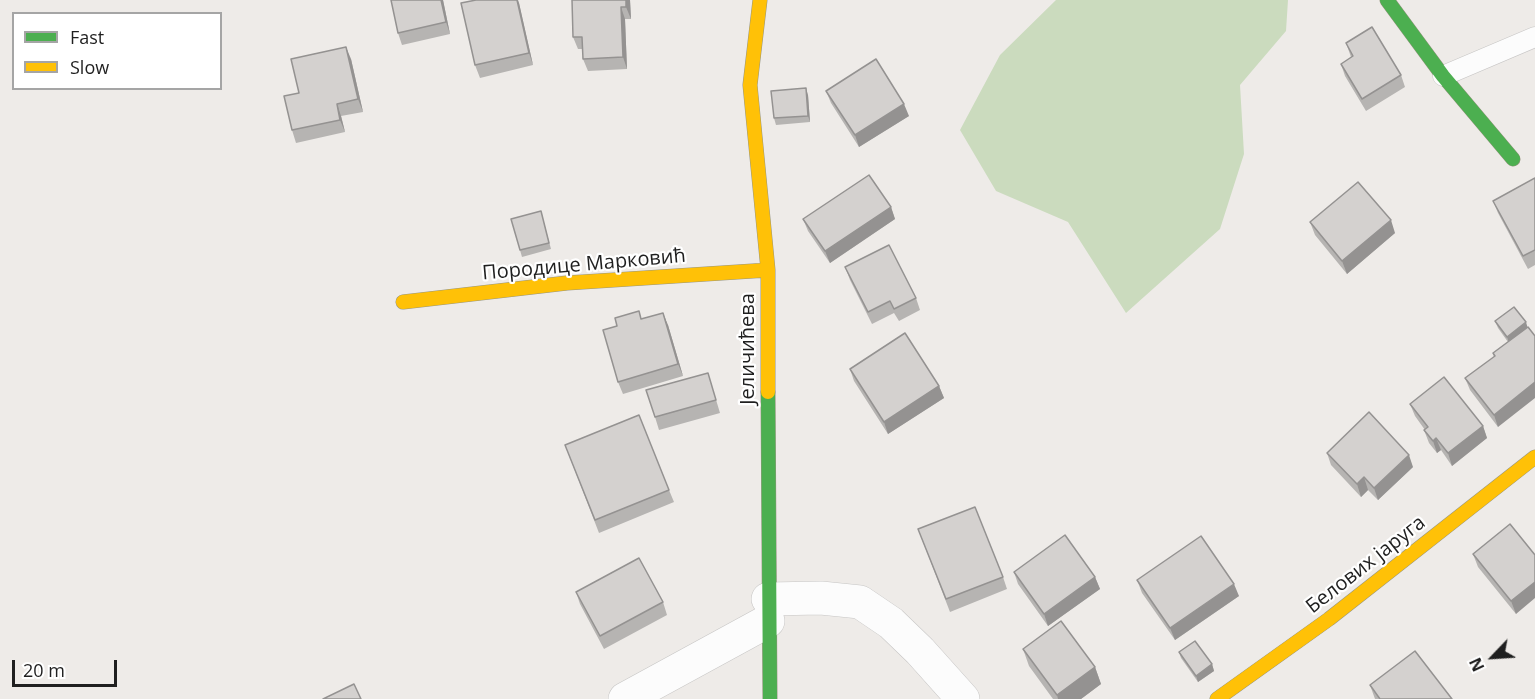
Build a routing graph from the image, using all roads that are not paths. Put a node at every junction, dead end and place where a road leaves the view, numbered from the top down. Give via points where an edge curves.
1 (760, 0) edge
2 (1387, 0) edge
3 (1535, 37) edge
4 (1443, 76) junction
5 (1513, 159) dead end
6 (768, 270) junction
7 (403, 302) dead end
8 (1535, 457) edge
9 (768, 610) junction
10 (625, 699) edge
11 (770, 699) edge
12 (963, 699) edge
13 (1217, 699) edge

1 - 6 street, Јеличићева via 750,85
2 - 4 street
3 - 4 lane
4 - 5 street
6 - 7 street, Породице Марковић via 567,283
6 - 9 street, Јеличићева
8 - 13 street, Белових јаруга via 1329,619
9 - 10 street
9 - 11 street, Јеличићева
9 - 12 street via 821,598 860,602 891,623

